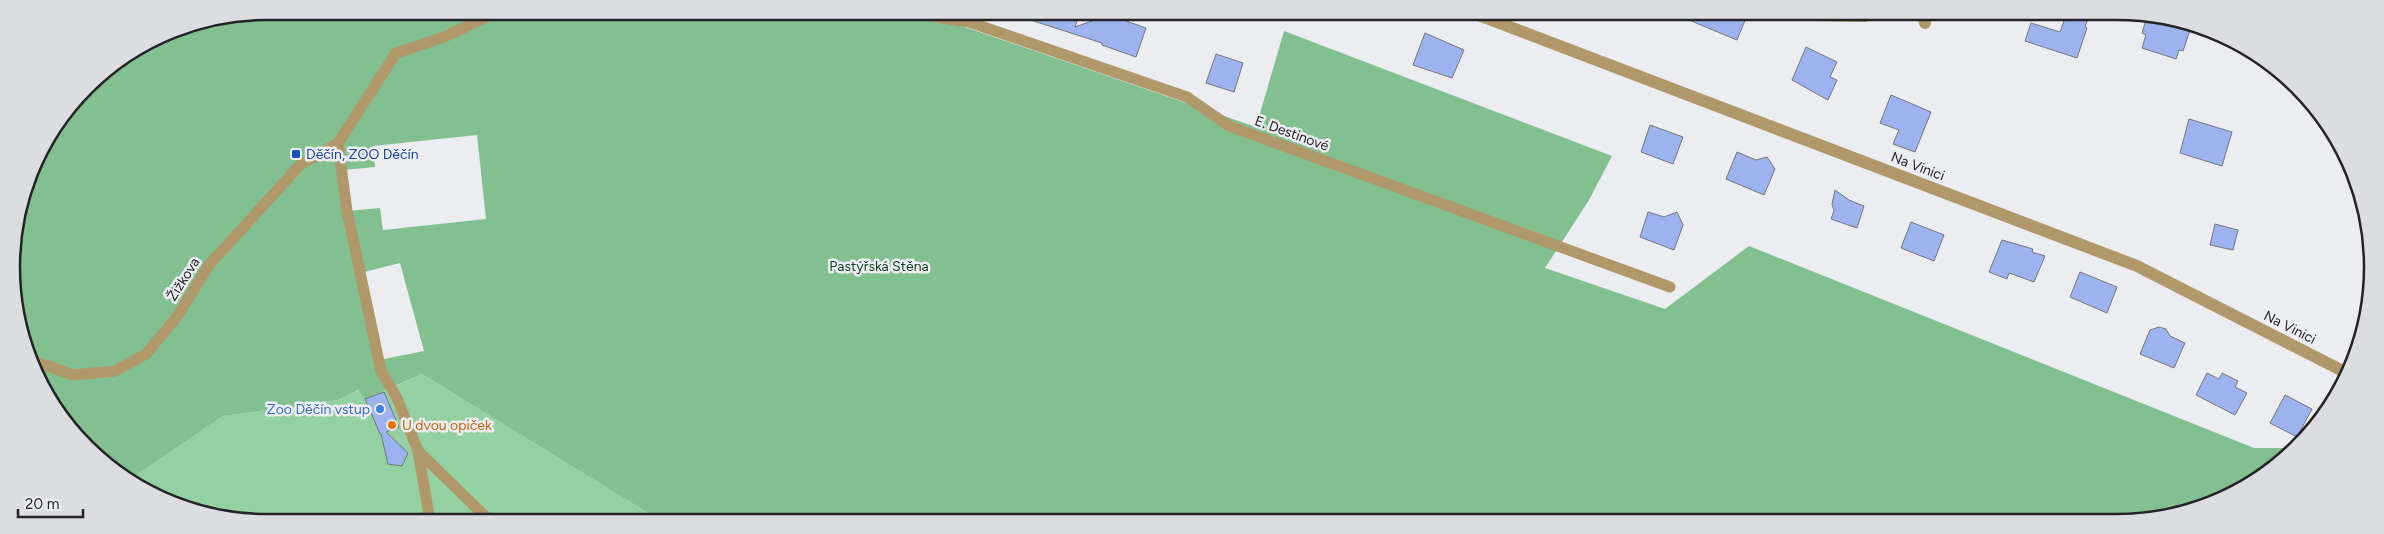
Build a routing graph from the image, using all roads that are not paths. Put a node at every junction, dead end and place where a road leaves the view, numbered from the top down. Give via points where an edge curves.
1 (479, 20) edge
2 (956, 20) edge
3 (1491, 20) edge
4 (338, 143) junction
5 (1670, 287) dead end
6 (39, 363) edge
7 (2341, 370) dead end
8 (418, 451) junction
9 (429, 514) edge
10 (484, 514) edge

1 - 4 lane, Žižkova via 396,54
2 - 5 lane, E. Destinové via 1187,97 1229,126
3 - 7 street, Na Vinici via 2137,266
4 - 6 lane, Žižkova via 300,165 209,265 176,318 146,354 115,371 72,375
4 - 8 lane via 347,211 381,371 392,388
8 - 9 lane
8 - 10 lane

